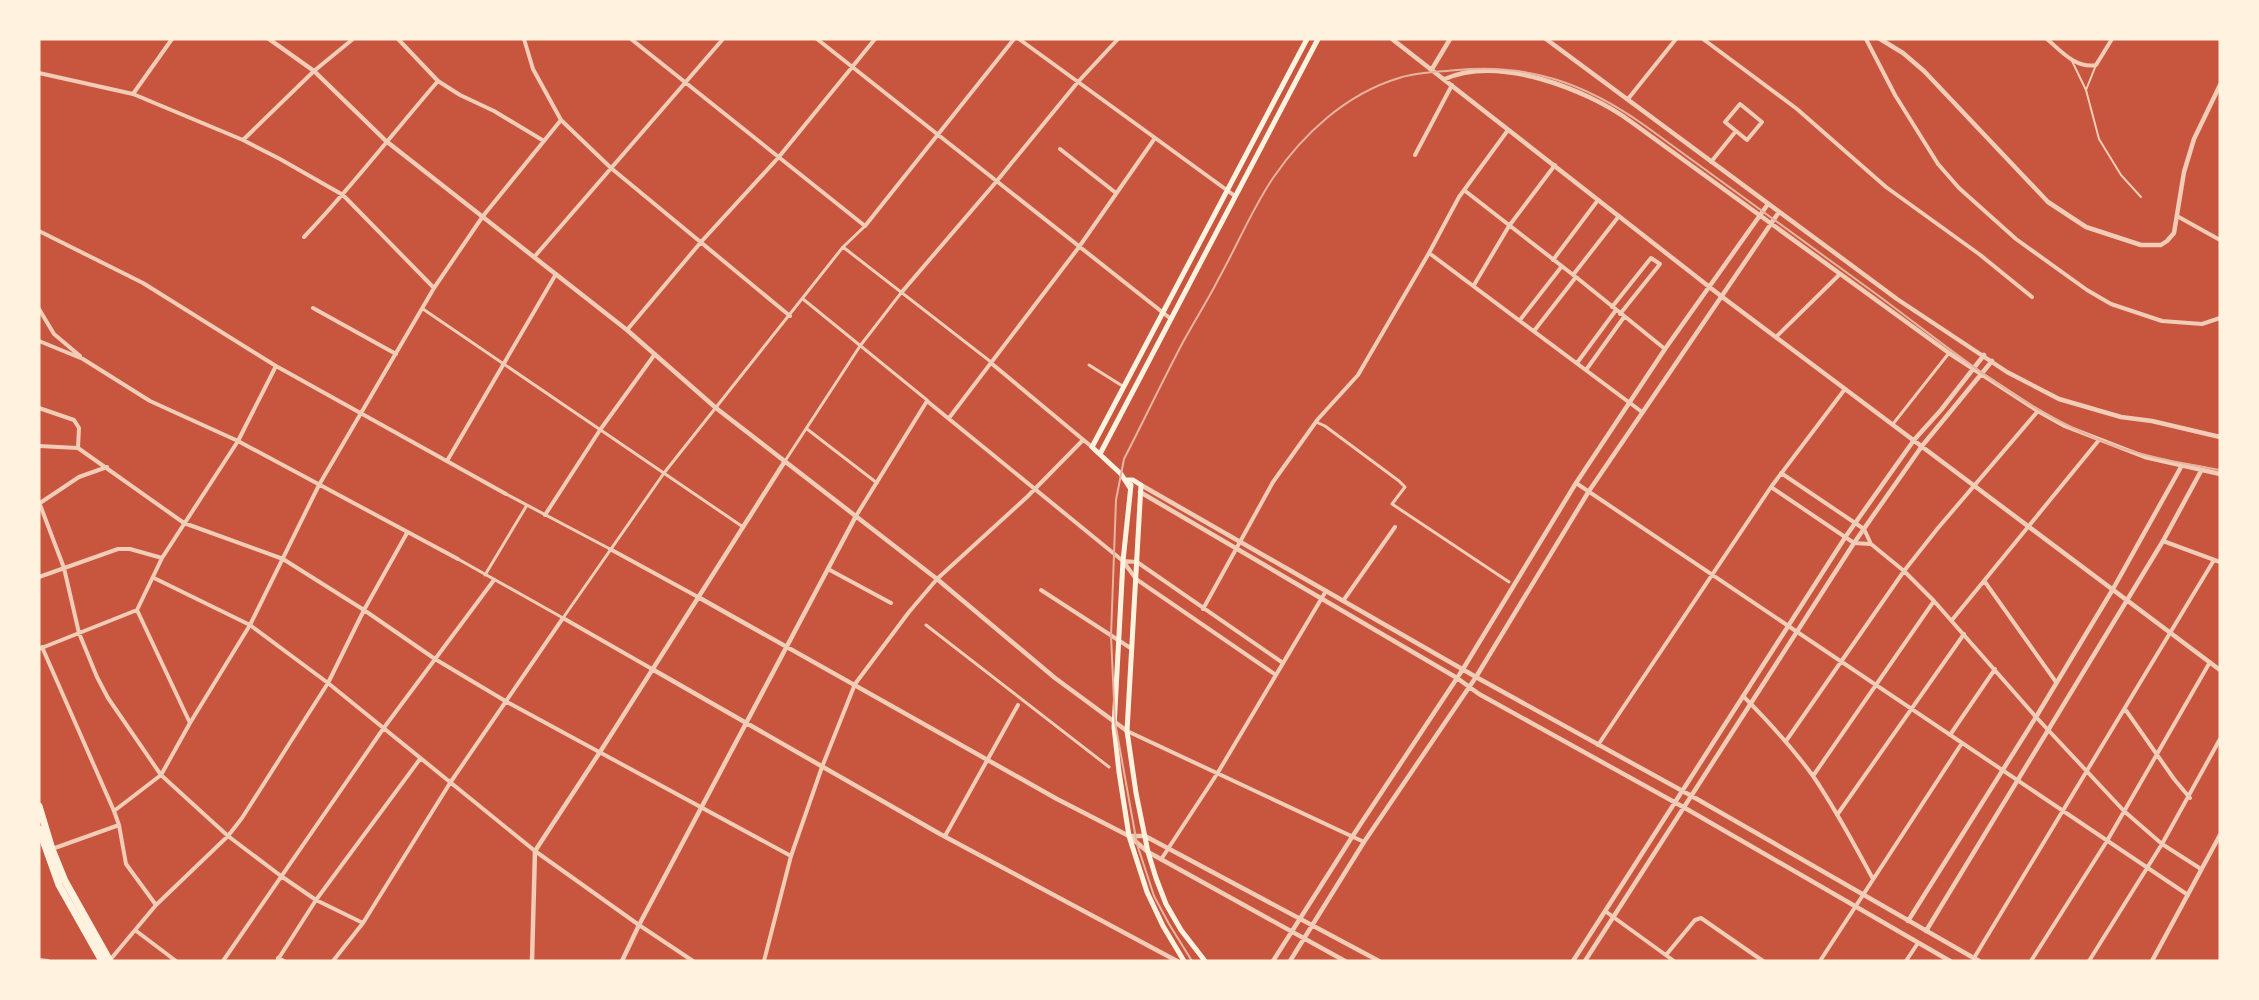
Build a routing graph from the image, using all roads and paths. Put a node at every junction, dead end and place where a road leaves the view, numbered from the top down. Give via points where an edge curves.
1 (172, 39) edge
2 (269, 39) edge
3 (353, 39) edge
4 (398, 39) edge
5 (524, 39) edge
6 (631, 39) edge
7 (723, 39) edge
8 (816, 39) edge
9 (875, 39) edge
10 (1014, 39) edge
11 (1019, 39) edge
12 (1118, 39) edge
13 (1306, 39) edge
14 (1318, 39) edge
15 (1392, 39) edge
16 (1450, 39) edge
17 (1546, 39) edge
18 (1676, 39) edge
19 (1703, 39) edge
20 (1866, 39) edge
21 (1880, 39) edge
22 (2047, 39) edge
23 (2112, 39) edge
24 (2072, 61) junction
25 (2096, 65) junction
26 (851, 66) junction
27 (1432, 69) junction
28 (314, 71) junction
29 (39, 73) edge
30 (1445, 79) junction
31 (438, 81) junction
32 (1077, 83) junction
33 (686, 84) junction
34 (1452, 84) junction
35 (2220, 85) edge
36 (2086, 90) junction
37 (134, 94) junction
38 (1628, 99) junction
39 (561, 120) junction
40 (1509, 129) junction
41 (1736, 131) junction
42 (938, 136) junction
43 (1155, 138) junction
44 (243, 140) junction
45 (386, 141) junction
46 (544, 141) junction
47 (1060, 149) dead end
48 (1415, 155) dead end
49 (778, 158) junction
50 (1712, 162) junction
51 (1555, 165) junction
52 (611, 168) junction
53 (996, 182) junction
54 (1464, 190) junction
55 (1227, 191) junction
56 (1116, 193) junction
57 (343, 195) junction
58 (1236, 197) junction
59 (2141, 197) dead end
60 (1598, 199) junction
61 (1768, 204) junction
62 (1779, 212) junction
63 (1761, 215) junction
64 (483, 216) junction
65 (1620, 216) junction
66 (2176, 216) junction
67 (1771, 222) junction
68 (865, 226) junction
69 (1509, 226) junction
70 (39, 231) edge
71 (304, 237) dead end
72 (2220, 240) edge
73 (701, 242) junction
74 (1078, 246) junction
75 (843, 247) junction
76 (1430, 253) junction
77 (535, 256) junction
78 (1553, 260) junction
79 (1562, 266) junction
80 (556, 274) junction
81 (1841, 274) junction
82 (1574, 275) junction
83 (1474, 285) junction
84 (1709, 287) junction
85 (434, 288) junction
86 (901, 293) junction
87 (1721, 296) junction
88 (2032, 297) dead end
89 (803, 299) junction
90 (313, 308) dead end
91 (39, 309) edge
92 (423, 309) junction
93 (1618, 312) junction
94 (1163, 313) junction
95 (790, 316) junction
96 (2220, 318) edge
97 (1171, 319) junction
98 (1520, 320) junction
99 (627, 330) junction
100 (1534, 331) junction
101 (1776, 337) junction
102 (39, 341) edge
103 (860, 346) junction
104 (1665, 349) junction
105 (1949, 352) junction
106 (396, 354) junction
107 (655, 354) junction
108 (1984, 355) junction
109 (83, 359) junction
110 (1992, 361) junction
111 (991, 363) junction
112 (1577, 363) junction
113 (504, 364) junction
114 (1089, 365) dead end
115 (276, 366) junction
116 (1975, 369) junction
117 (1586, 370) junction
118 (1982, 374) junction
119 (1124, 387) junction
120 (1846, 388) junction
121 (927, 400) junction
122 (1629, 403) junction
123 (39, 408) edge
124 (717, 408) junction
125 (2038, 411) junction
126 (362, 412) junction
127 (1642, 412) junction
128 (949, 418) junction
129 (1316, 422) junction
130 (1893, 424) junction
131 (806, 429) junction
132 (600, 430) junction
133 (2220, 437) edge
134 (1083, 440) junction
135 (1914, 440) junction
136 (2099, 440) junction
137 (238, 441) junction
138 (1922, 446) junction
139 (39, 447) edge
140 (1092, 447) junction
141 (78, 448) junction
142 (1100, 454) junction
143 (447, 461) junction
144 (785, 461) junction
145 (107, 467) junction
146 (2181, 467) junction
147 (2201, 471) junction
148 (664, 473) junction
149 (1781, 473) junction
150 (2220, 474) edge
151 (1126, 480) junction
152 (1133, 480) junction
153 (877, 483) junction
154 (1576, 483) junction
155 (319, 485) junction
156 (1141, 485) junction
157 (1974, 486) junction
158 (1771, 487) junction
159 (1130, 488) junction
160 (1035, 489) junction
161 (1589, 491) junction
162 (1140, 492) junction
163 (506, 494) joint
164 (40, 502) edge
165 (527, 505) junction
166 (545, 515) junction
167 (856, 516) junction
168 (184, 523) junction
169 (1855, 523) junction
170 (743, 527) junction
171 (1395, 527) dead end
172 (2029, 528) junction
173 (1864, 529) junction
174 (407, 533) junction
175 (1846, 536) junction
176 (2163, 542) junction
177 (1240, 543) junction
178 (1854, 543) junction
179 (1871, 544) junction
180 (610, 549) junction
181 (1237, 550) junction
182 (162, 558) junction
183 (283, 559) junction
184 (458, 559) joint
185 (2214, 560) junction
186 (1123, 561) junction
187 (1137, 562) junction
188 (2220, 562) edge
189 (64, 568) junction
190 (828, 569) junction
191 (1904, 571) junction
192 (1711, 574) junction
193 (485, 575) junction
194 (39, 577) edge
195 (154, 578) junction
196 (937, 579) junction
197 (1136, 579) junction
198 (494, 580) junction
199 (1509, 582) dead end
200 (1985, 582) junction
201 (2113, 589) junction
202 (1041, 590) dead end
203 (1326, 591) junction
204 (698, 597) junction
205 (1322, 599) junction
206 (2127, 599) junction
207 (1343, 601) junction
208 (1934, 601) junction
209 (891, 603) dead end
210 (1203, 609) junction
211 (137, 610) junction
212 (364, 610) junction
213 (563, 618) junction
214 (1952, 620) junction
215 (250, 625) junction
216 (926, 625) dead end
217 (1788, 625) junction
218 (1796, 631) junction
219 (79, 633) junction
220 (2171, 633) junction
221 (1965, 634) junction
222 (1119, 641) junction
223 (786, 646) junction
224 (41, 648) edge
225 (1132, 649) junction
226 (435, 659) junction
227 (1840, 661) junction
228 (2210, 662) junction
229 (1283, 663) junction
230 (652, 669) junction
231 (1463, 669) junction
232 (1995, 669) junction
233 (2220, 670) edge
234 (1276, 675) junction
235 (1476, 677) junction
236 (1457, 678) junction
237 (328, 682) junction
238 (2056, 682) junction
239 (855, 684) junction
240 (1875, 684) junction
241 (1469, 687) junction
242 (1743, 696) junction
243 (507, 702) junction
244 (1750, 702) junction
245 (1018, 705) dead end
246 (1912, 709) junction
247 (2126, 709) junction
248 (2036, 717) junction
249 (1115, 722) junction
250 (190, 723) junction
251 (746, 723) junction
252 (383, 729) junction
253 (2048, 730) junction
254 (1127, 731) junction
255 (1950, 735) junction
256 (2220, 739) edge
257 (1785, 741) junction
258 (1962, 743) junction
259 (1598, 746) junction
260 (600, 752) junction
261 (2156, 754) junction
262 (420, 759) junction
263 (987, 759) junction
264 (822, 766) junction
265 (1108, 767) dead end
266 (2002, 771) junction
267 (2087, 773) junction
268 (1217, 774) junction
269 (161, 775) junction
270 (1813, 776) junction
271 (2017, 779) junction
272 (450, 783) junction
273 (1682, 792) junction
274 (1692, 796) junction
275 (2190, 798) junction
276 (1675, 804) junction
277 (39, 806) edge
278 (701, 807) junction
279 (1685, 808) junction
280 (114, 811) junction
281 (2063, 811) junction
282 (2124, 811) junction
283 (1837, 815) junction
284 (119, 825) junction
285 (39, 829) edge
286 (2220, 835) edge
287 (228, 836) junction
288 (1129, 836) junction
289 (1145, 836) junction
290 (945, 837) junction
291 (1352, 837) junction
292 (2107, 841) junction
293 (1364, 842) junction
294 (2162, 844) junction
295 (1168, 848) junction
296 (49, 851) junction
297 (535, 851) junction
298 (1148, 852) junction
299 (790, 856) junction
300 (1162, 858) junction
301 (2147, 868) junction
302 (2201, 869) junction
303 (281, 876) junction
304 (1873, 880) junction
305 (2188, 895) junction
306 (1864, 896) junction
307 (316, 900) junction
308 (156, 905) junction
309 (1857, 907) junction
310 (1605, 911) junction
311 (1613, 916) junction
312 (1301, 918) junction
313 (1908, 921) junction
314 (363, 923) junction
315 (1313, 924) junction
316 (639, 925) junction
317 (135, 930) junction
318 (1293, 931) junction
319 (1926, 931) junction
320 (1305, 939) junction
321 (1918, 943) junction
322 (1666, 955) junction
323 (39, 960) edge
324 (278, 960) edge
325 (1976, 960) edge
326 (48, 961) edge
327 (102, 961) edge
328 (110, 961) edge
329 (176, 961) edge
330 (223, 961) edge
331 (284, 961) edge
332 (333, 961) edge
333 (532, 961) edge
334 (622, 961) edge
335 (693, 961) edge
336 (764, 961) edge
337 (1177, 961) edge
338 (1184, 961) edge
339 (1205, 961) edge
340 (1273, 961) edge
341 (1290, 961) edge
342 (1345, 961) edge
343 (1379, 961) edge
344 (1573, 961) edge
345 (1585, 961) edge
346 (1674, 961) edge
347 (1763, 961) edge
348 (1820, 961) edge
349 (1906, 961) edge
350 (1950, 961) edge
351 (2031, 961) edge
352 (2089, 961) edge
353 (2152, 961) edge

1 - 37 street
2 - 28 street
3 - 28 street
4 - 31 street
5 - 39 street via 533,69
6 - 33 street
7 - 33 street
8 - 26 street
9 - 26 street
10 - 42 street
11 - 32 street
12 - 32 street
13 - 55 main road
14 - 58 main road
15 - 27 street
16 - 27 street
17 - 38 street
18 - 38 street
19 - 88 street via 1797,109 1886,187
20 - 96 street via 1889,85 1938,164 2016,239 2087,290 2118,307 2162,321 2202,324
21 - 66 street via 1924,71 2037,193 2086,227 2141,245 2161,245 2174,233
22 - 24 street
23 - 25 street
24 - 25 street
24 - 36 lane
25 - 36 lane
26 - 42 street
26 - 49 street
27 - 30 street
28 - 44 street
28 - 45 street
29 - 37 street
30 - 34 street
30 - 63 street via 1461,73 1511,73 1579,91 1614,109
31 - 45 street
31 - 46 street
32 - 43 street
32 - 53 street
33 - 49 street
33 - 52 street
34 - 40 street
34 - 48 street
35 - 66 street via 2194,139
36 - 59 lane via 2103,147
37 - 44 street
38 - 50 street
39 - 46 street
39 - 52 street
40 - 51 street
40 - 54 street
41 - 41 street via 1747,140 1762,122 1740,104 1725,122
41 - 50 street
42 - 53 street
42 - 68 street
43 - 55 street
43 - 56 street
44 - 57 street
45 - 57 street
45 - 64 street
46 - 64 street
47 - 56 street
49 - 68 street
49 - 73 street
50 - 61 street
51 - 60 street
51 - 69 street
52 - 73 street
52 - 77 street
53 - 74 street
53 - 86 street
54 - 69 street
54 - 76 street
55 - 58 street
55 - 94 main road
56 - 74 street
57 - 71 street
57 - 85 street
58 - 97 main road
60 - 65 street
60 - 78 street
61 - 62 street
61 - 63 street
62 - 67 street
62 - 108 street via 1897,299
63 - 67 street
63 - 84 street
64 - 77 street
64 - 85 street
65 - 82 street
65 - 84 street
66 - 72 street
67 - 81 street
67 - 87 street
68 - 75 street
69 - 78 street
69 - 83 street
70 - 115 street via 143,284
73 - 95 street
73 - 99 street
74 - 94 street
74 - 111 street
75 - 86 street
75 - 89 street
76 - 83 street
76 - 129 street via 1358,375
77 - 80 street
78 - 79 street
79 - 82 street
79 - 98 street
80 - 99 street
80 - 113 street
81 - 101 street
81 - 105 street
82 - 93 street
82 - 100 street
83 - 98 street
84 - 87 street
84 - 104 street
85 - 92 street
86 - 103 street
86 - 111 street
87 - 101 street
87 - 127 street
89 - 95 street
89 - 103 street
90 - 106 street
91 - 109 street via 57,338
92 - 106 street
92 - 113 street
93 - 93 street via 1660,264 1651,258
93 - 104 street
93 - 112 street
93 - 117 street
94 - 97 street
94 - 119 main road
95 - 124 street
97 - 142 main road
98 - 100 street
99 - 107 street
100 - 112 street
101 - 120 street
102 - 109 street
103 - 121 street
103 - 131 street
104 - 122 street
105 - 116 street
105 - 130 street
106 - 126 street
107 - 124 street
107 - 132 street
108 - 110 street
108 - 116 street
109 - 137 street via 150,401
110 - 118 street
110 - 133 street via 2059,399 2121,417
111 - 128 street
111 - 134 street
112 - 117 street
113 - 132 street
113 - 143 street
114 - 119 street
115 - 126 street
115 - 137 street
116 - 118 street
116 - 135 street
117 - 122 street
118 - 125 street
118 - 138 street
119 - 140 main road
120 - 130 street
120 - 149 street
121 - 128 street
121 - 153 street
122 - 127 street
122 - 154 street
123 - 141 street via 74,420 79,428
124 - 144 street
124 - 148 street
125 - 136 street
125 - 157 street
126 - 143 street
126 - 155 street
127 - 161 street
128 - 160 street
129 - 177 street via 1273,482
129 - 199 street via 1399,481 1405,488 1392,504
130 - 135 street
131 - 144 street
131 - 153 street
132 - 148 street
132 - 166 street
134 - 140 street
134 - 160 street
135 - 138 street
135 - 169 street
136 - 146 street
136 - 172 street
137 - 155 street
137 - 168 street
138 - 157 street
138 - 173 street
139 - 141 street
140 - 142 main road
141 - 145 street
142 - 151 main road
143 - 163 street
144 - 167 street
144 - 170 street
145 - 164 street via 79,477
145 - 168 street
146 - 147 street
146 - 201 street
147 - 150 street
147 - 176 street
148 - 170 street
148 - 180 street
149 - 158 street
149 - 169 street
151 - 152 main road
151 - 159 main road
152 - 156 main road
152 - 159 main road
153 - 167 street
154 - 161 street
154 - 231 street
155 - 174 street
155 - 183 street
156 - 162 main road
156 - 177 street
157 - 172 street
157 - 191 street
158 - 175 street
158 - 192 street
159 - 162 main road
159 - 186 main road
160 - 186 street
160 - 196 street
161 - 192 street
161 - 235 street
162 - 181 street
162 - 187 main road
163 - 165 street
164 - 189 street
165 - 166 street
165 - 193 street
166 - 180 street
167 - 190 street
167 - 196 street
168 - 182 street
168 - 183 street
169 - 173 street
169 - 175 street
170 - 204 street
171 - 207 street
172 - 200 street
172 - 201 street
173 - 178 street
173 - 179 street
174 - 184 street
174 - 212 street
175 - 178 street
175 - 217 street
176 - 185 street
176 - 206 street
177 - 181 street
177 - 203 street
178 - 179 street
178 - 218 street
179 - 191 street
180 - 204 street
180 - 213 street
181 - 205 street
181 - 210 street
182 - 189 street via 124,548
182 - 195 street
183 - 212 street
183 - 215 street
184 - 193 street
185 - 188 street
185 - 220 street
186 - 187 street
186 - 197 street
186 - 222 main road
187 - 197 main road
187 - 210 street
189 - 194 street
189 - 219 street
190 - 209 street
190 - 223 street
191 - 208 street
191 - 227 street
192 - 217 street
192 - 259 street
193 - 198 street
195 - 211 street
195 - 215 street
196 - 239 street
196 - 249 street via 1055,678
197 - 225 main road
197 - 234 street
198 - 213 street
198 - 226 street
200 - 214 street
200 - 238 street
201 - 206 street
201 - 238 street
202 - 222 street
203 - 205 street
203 - 207 street
204 - 223 street
204 - 230 street
205 - 229 street
205 - 236 street
206 - 220 street
206 - 253 street
207 - 231 street
208 - 214 street
208 - 240 street
210 - 229 street
211 - 219 street
211 - 250 street
212 - 226 street
212 - 237 street
213 - 230 street
213 - 243 street
214 - 221 street
215 - 237 street
215 - 250 street
216 - 265 street
217 - 218 street
217 - 242 street
218 - 227 street
218 - 244 street
219 - 224 street
219 - 269 street via 108,698
220 - 228 street
220 - 247 street
221 - 232 street
221 - 246 street
222 - 225 street
222 - 249 main road
223 - 239 street
223 - 251 street
224 - 280 street
225 - 254 main road
226 - 243 street
226 - 252 street
227 - 240 street
227 - 257 street
228 - 233 street
228 - 261 street
229 - 234 street
230 - 251 street
230 - 260 street
231 - 235 street
231 - 236 street
232 - 248 street
232 - 255 street
234 - 268 street
235 - 241 street
235 - 259 street
236 - 241 street
236 - 291 street
237 - 252 street
237 - 287 street
238 - 248 street
239 - 263 street
239 - 264 street
240 - 246 street
240 - 270 street
241 - 276 street
241 - 293 street
242 - 244 street
242 - 273 street
243 - 260 street
243 - 272 street
244 - 257 street
244 - 274 street
245 - 263 street
246 - 255 street
246 - 283 street
247 - 261 street
247 - 267 street
248 - 253 street
248 - 266 street
249 - 254 street
249 - 288 main road
250 - 269 street
251 - 264 street
251 - 278 street
252 - 262 street
252 - 303 street
253 - 267 street
253 - 271 street
254 - 268 street
254 - 289 main road
255 - 258 street
256 - 275 street
257 - 270 street
258 - 266 street
258 - 304 street
259 - 273 street
260 - 278 street
260 - 297 street
261 - 275 street
261 - 282 street
262 - 272 street
262 - 307 street
263 - 288 street
263 - 290 street
264 - 290 street
264 - 299 street
266 - 271 street
266 - 313 street
267 - 281 street
267 - 282 street
268 - 291 street
268 - 295 street
269 - 280 street
269 - 287 street
270 - 283 street
271 - 281 street
271 - 319 street
272 - 297 street
272 - 314 street
273 - 274 street
273 - 276 street
274 - 279 street
274 - 306 street
275 - 294 street
276 - 279 street
276 - 310 street
277 - 296 highway
278 - 299 street
278 - 316 street
279 - 309 street
279 - 311 street
280 - 284 street
281 - 292 street
281 - 325 street
282 - 292 street
282 - 294 street
283 - 304 street
284 - 296 street
284 - 308 street via 126,864
285 - 296 highway
286 - 302 street
287 - 303 street
287 - 308 street
288 - 289 street
288 - 298 street
288 - 338 main road via 1147,892
289 - 295 street
289 - 298 main road
290 - 337 street
291 - 293 street
291 - 312 street
292 - 301 street
292 - 351 street
293 - 315 street
294 - 301 street
294 - 302 street
295 - 300 street
295 - 312 street
296 - 327 highway via 59,885
296 - 328 highway
297 - 316 street
297 - 333 street
298 - 300 street
298 - 339 main road via 1166,904
299 - 336 street
300 - 318 street
301 - 305 street
301 - 352 street
302 - 305 street
303 - 307 street
303 - 330 street
304 - 306 street
305 - 353 street
306 - 309 street
306 - 313 street
307 - 314 street
307 - 324 street
308 - 317 street
309 - 321 street
309 - 348 street
310 - 311 street
310 - 344 street
311 - 322 street
311 - 345 street
312 - 315 street
312 - 318 street
313 - 319 street
314 - 332 street
315 - 320 street
315 - 343 street
316 - 334 street
316 - 335 street
317 - 328 street
317 - 329 street
318 - 320 street
318 - 340 street
319 - 325 street
320 - 341 street
320 - 342 street
321 - 349 street
321 - 350 street
322 - 346 street
322 - 347 street via 1701,918
323 - 326 street
324 - 331 street

